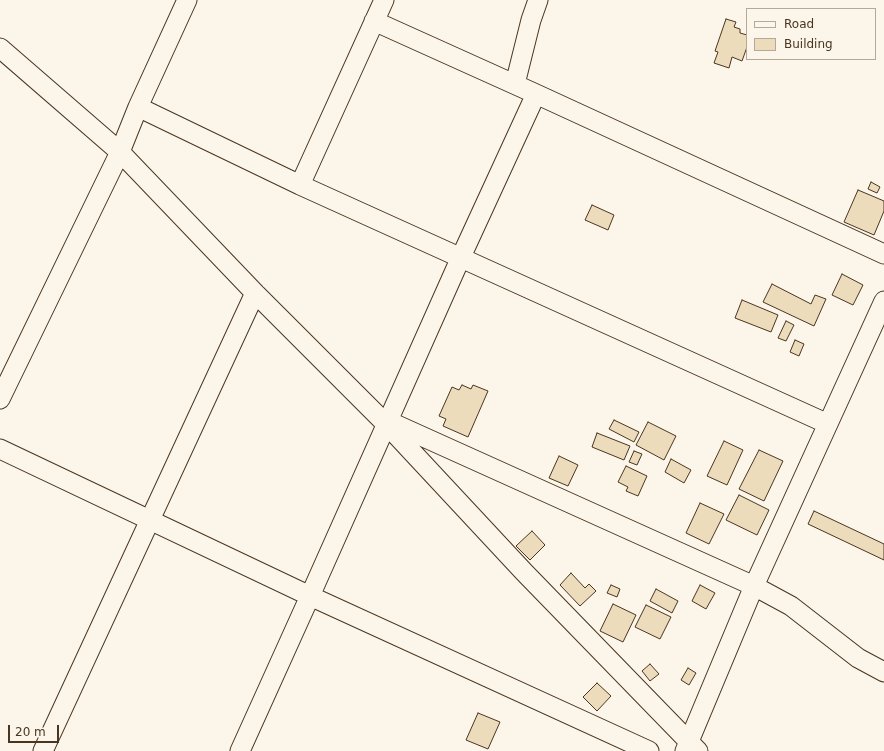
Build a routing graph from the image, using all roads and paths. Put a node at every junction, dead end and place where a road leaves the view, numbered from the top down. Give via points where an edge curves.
1 (187, 0) edge
2 (384, 0) edge
3 (538, 0) edge
4 (374, 21) junction
5 (0, 48) edge
6 (515, 84) junction
7 (536, 94) junction
8 (138, 107) junction
9 (120, 152) junction
10 (300, 185) junction
11 (884, 254) edge
12 (461, 257) junction
13 (255, 293) junction
14 (884, 301) edge
15 (0, 399) edge
16 (388, 423) junction
17 (828, 424) junction
18 (0, 448) edge
19 (150, 520) junction
20 (754, 586) junction
21 (310, 596) junction
22 (884, 672) edge
23 (691, 748) edge
24 (43, 751) edge
25 (240, 751) edge
26 (649, 751) edge

1 - 8 street
2 - 4 street
3 - 6 street
4 - 6 street
4 - 10 street
5 - 9 street
6 - 7 street
7 - 11 street
7 - 12 street
8 - 9 street
8 - 10 street
9 - 13 street
9 - 15 street
10 - 12 street
12 - 16 street
12 - 17 street
13 - 16 street
13 - 19 street
14 - 17 street
16 - 20 street
16 - 21 street
16 - 23 street via 524,572
17 - 20 street
18 - 19 street
19 - 21 street
19 - 24 street
20 - 22 street via 791,606 858,658
20 - 23 street
21 - 25 street
21 - 26 street

